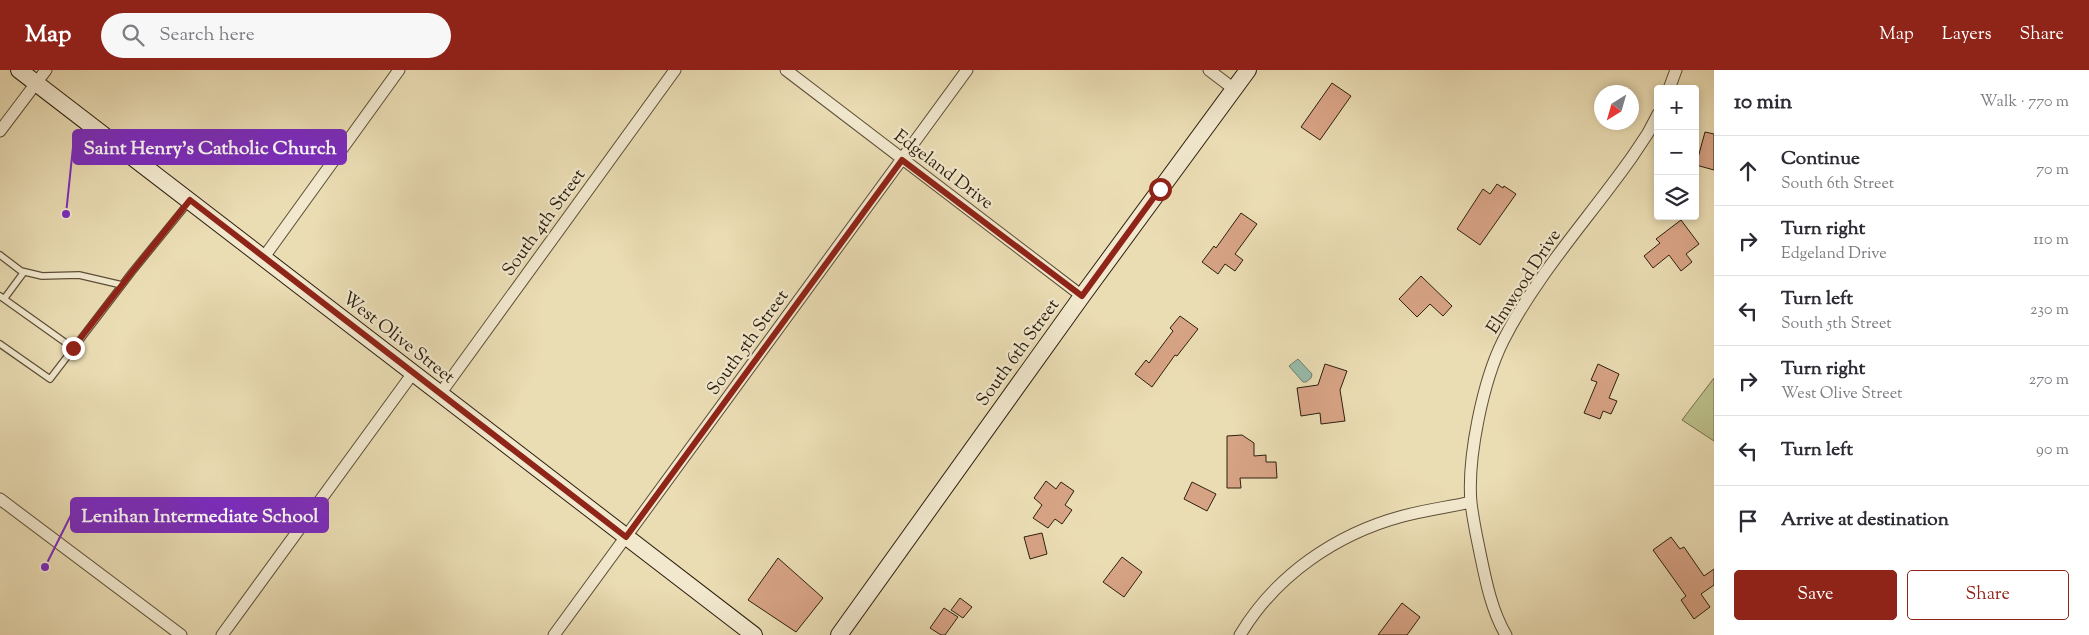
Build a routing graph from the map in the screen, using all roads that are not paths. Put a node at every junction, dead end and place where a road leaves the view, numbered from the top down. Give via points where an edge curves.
1 (19, 70) edge
2 (400, 70) edge
3 (674, 70) edge
4 (786, 70) edge
5 (967, 70) edge
6 (1209, 70) edge
7 (1248, 70) edge
8 (1676, 70) edge
9 (41, 76) edge
10 (1670, 85) edge
11 (1234, 89) junction
12 (1654, 122) edge
13 (0, 131) edge
14 (902, 160) junction
15 (190, 200) junction
16 (0, 255) edge
17 (264, 257) junction
18 (24, 272) junction
19 (122, 285) junction
20 (1082, 296) junction
21 (2, 298) edge
22 (0, 344) edge
23 (73, 348) junction
24 (414, 373) junction
25 (440, 394) junction
26 (0, 499) edge
27 (1471, 502) junction
28 (626, 537) junction
29 (181, 635) edge
30 (222, 635) edge
31 (554, 635) edge
32 (754, 635) edge
33 (839, 635) edge
34 (1240, 635) edge
35 (1506, 635) edge

1 - 9 main road, West Olive Street
2 - 17 street
3 - 25 street, South 4th Street
4 - 14 street, Edgeland Drive
5 - 14 street, South 5th Street
6 - 11 street
7 - 11 main road, South 6th Street
8 - 10 street
9 - 13 street
9 - 15 main road, West Olive Street
11 - 20 main road, South 6th Street
12 - 27 street, Elmwood Drive via 1632,157 1541,280 1503,342 1479,416 1473,450
14 - 20 street, Edgeland Drive
14 - 28 street, South 5th Street
15 - 17 main road, West Olive Street
15 - 19 lane
16 - 18 lane
17 - 24 main road, West Olive Street
18 - 19 lane via 42,276 79,275
18 - 21 lane
19 - 23 lane
20 - 33 main road, South 6th Street
21 - 23 lane
22 - 23 lane via 50,379
24 - 25 main road, West Olive Street
24 - 30 street
25 - 28 main road, West Olive Street
26 - 29 street
27 - 34 street via 1404,516 1363,529 1334,543 1283,581
27 - 35 street, Elmwood Drive via 1485,575
28 - 31 street, South 5th Street
28 - 32 main road, West Olive Street

